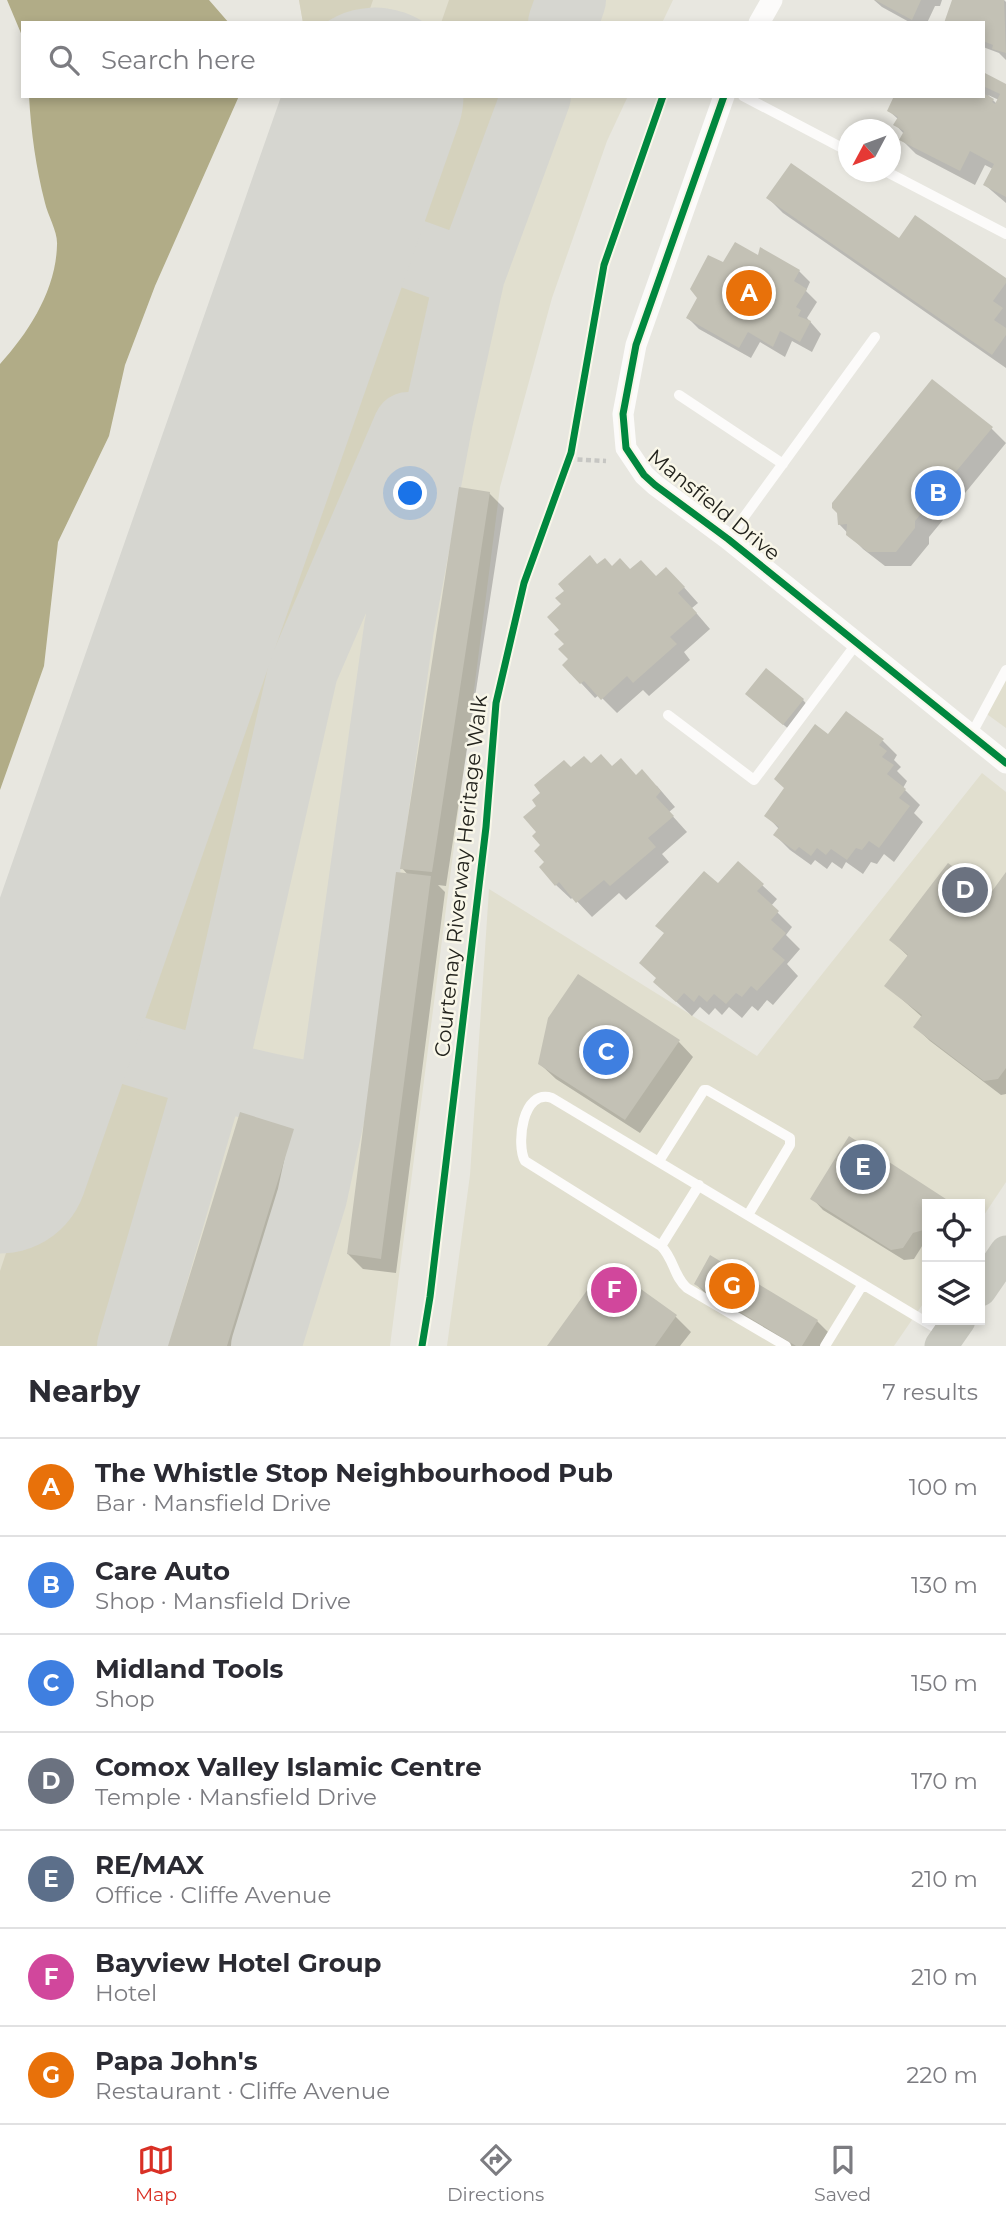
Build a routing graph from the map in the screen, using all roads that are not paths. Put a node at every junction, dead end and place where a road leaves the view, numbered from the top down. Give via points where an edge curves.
1 (772, 0) edge
2 (760, 21) edge
3 (723, 98) edge
4 (747, 98) edge
5 (838, 145) edge
6 (901, 179) edge
7 (1006, 234) edge
8 (875, 337) dead end
9 (680, 395) dead end
10 (783, 464) junction
11 (728, 539) junction
12 (857, 643) junction
13 (1006, 670) edge
14 (668, 715) dead end
15 (971, 735) junction
16 (1006, 763) edge
17 (659, 1161) junction
18 (699, 1185) junction
19 (748, 1214) junction
20 (661, 1246) junction
21 (1006, 1252) edge
22 (985, 1283) edge
23 (863, 1284) junction
24 (949, 1334) edge
25 (786, 1346) edge
26 (825, 1346) edge

1 - 2 street
3 - 11 street, Mansfield Drive via 636,345 623,414 626,448 644,475
4 - 5 lane
6 - 7 lane
8 - 10 lane
9 - 10 lane
10 - 11 lane
11 - 12 street, Mansfield Drive
12 - 14 lane via 754,780
12 - 15 street, Mansfield Drive
13 - 15 lane
15 - 16 street, Mansfield Drive
17 - 18 lane
17 - 19 lane via 704,1090 790,1138
17 - 20 lane via 552,1098 541,1096 526,1110 521,1149 525,1161
18 - 19 lane
18 - 20 lane
19 - 23 lane
20 - 25 lane via 687,1288
21 - 22 main road
23 - 24 lane
23 - 26 lane

